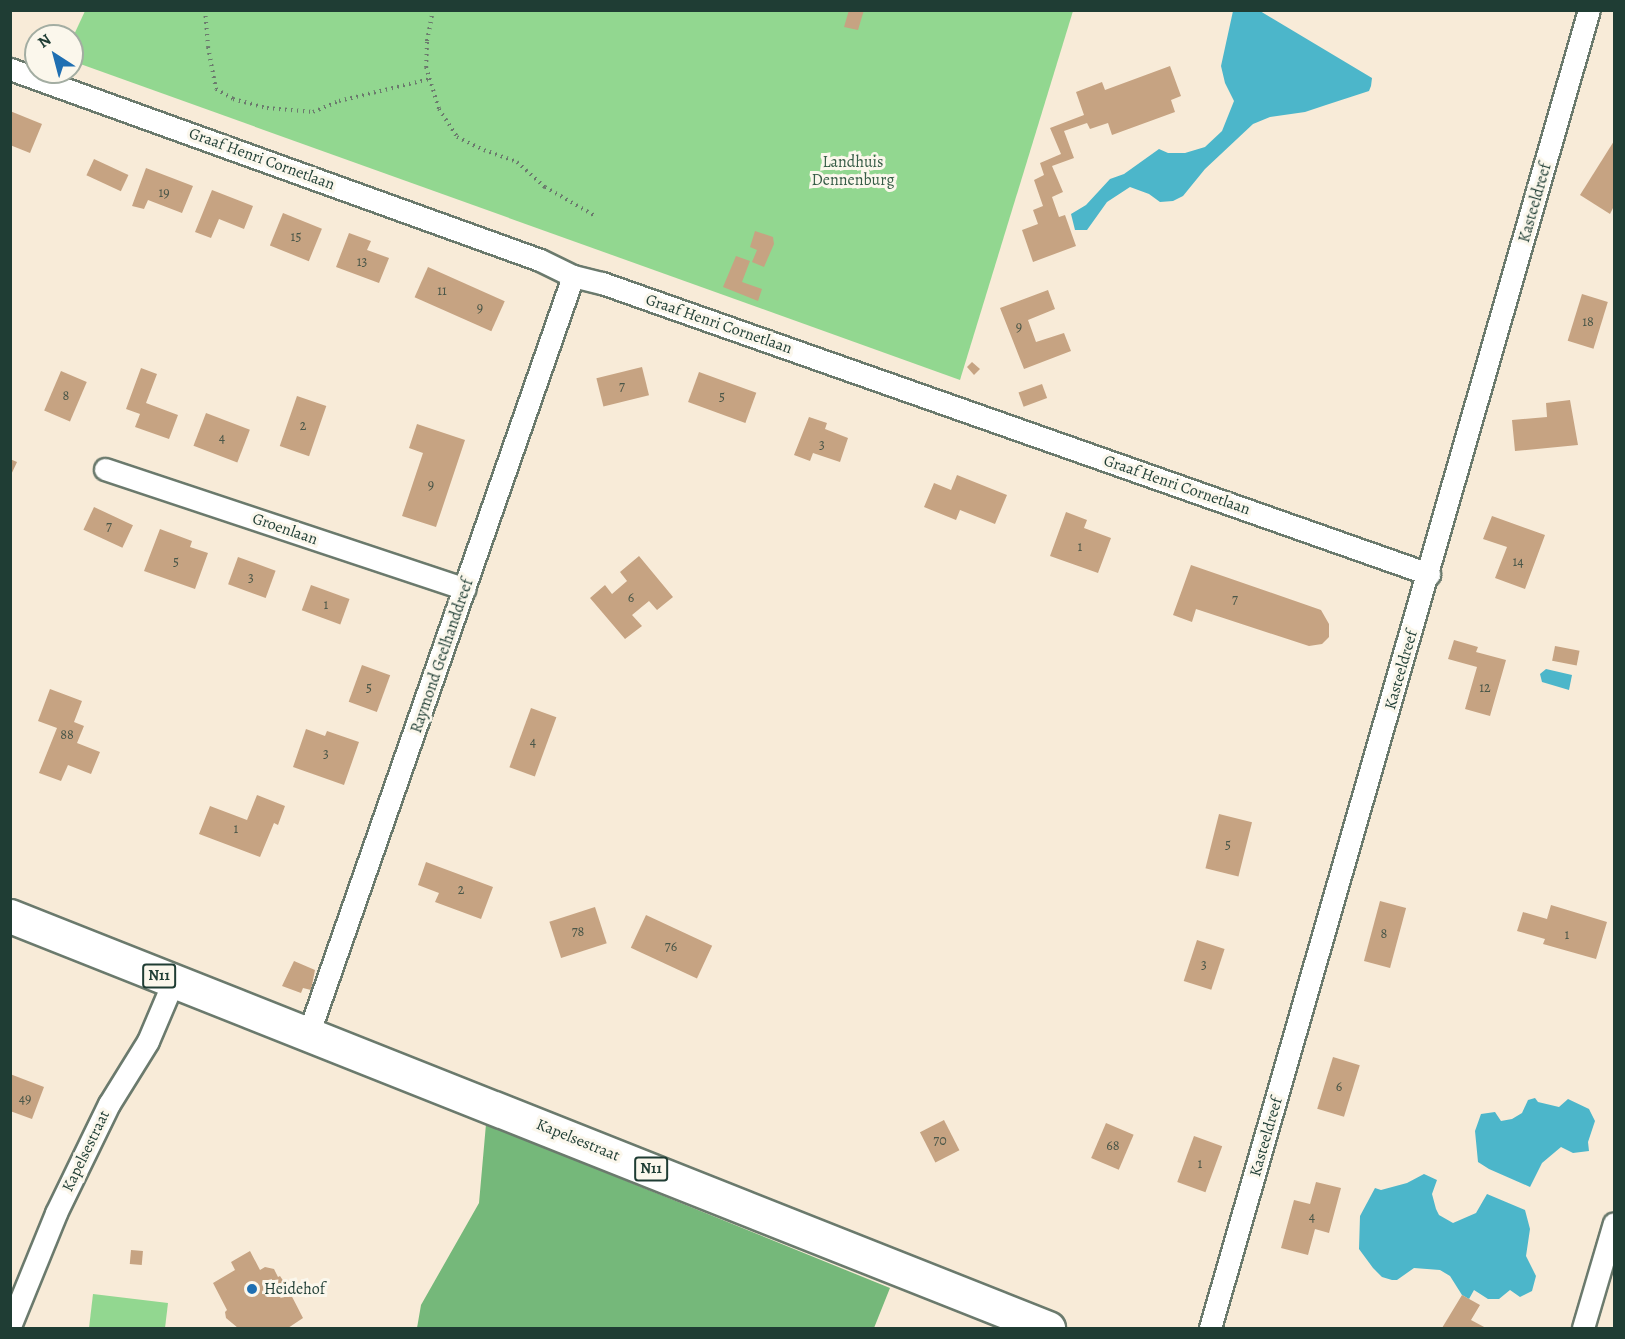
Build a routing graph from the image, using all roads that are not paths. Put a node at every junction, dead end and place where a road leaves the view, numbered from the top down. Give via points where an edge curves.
1 (1590, 10) edge
2 (10, 69) edge
3 (573, 276) junction
4 (105, 469) dead end
5 (1429, 574) junction
6 (465, 589) junction
7 (10, 916) edge
8 (173, 982) junction
9 (308, 1035) junction
10 (1614, 1223) edge
11 (10, 1326) edge
12 (1048, 1329) edge
13 (1210, 1329) edge
14 (1583, 1329) edge

1 - 5 street, Kasteeldreef
2 - 3 street, Graaf Henri Cornetlaan via 540,260
3 - 5 street, Graaf Henri Cornetlaan
3 - 6 street, Raymond Geelhanddreef
4 - 6 street, Groenlaan
5 - 13 street, Kasteeldreef
6 - 9 street, Raymond Geelhanddreef
7 - 8 main road, Kapelsestraat / N11
8 - 9 main road, Kapelsestraat / N11
8 - 11 street, Kapelsestraat via 148,1041 109,1104 56,1213
9 - 12 main road, Kapelsestraat / N11
10 - 14 street

